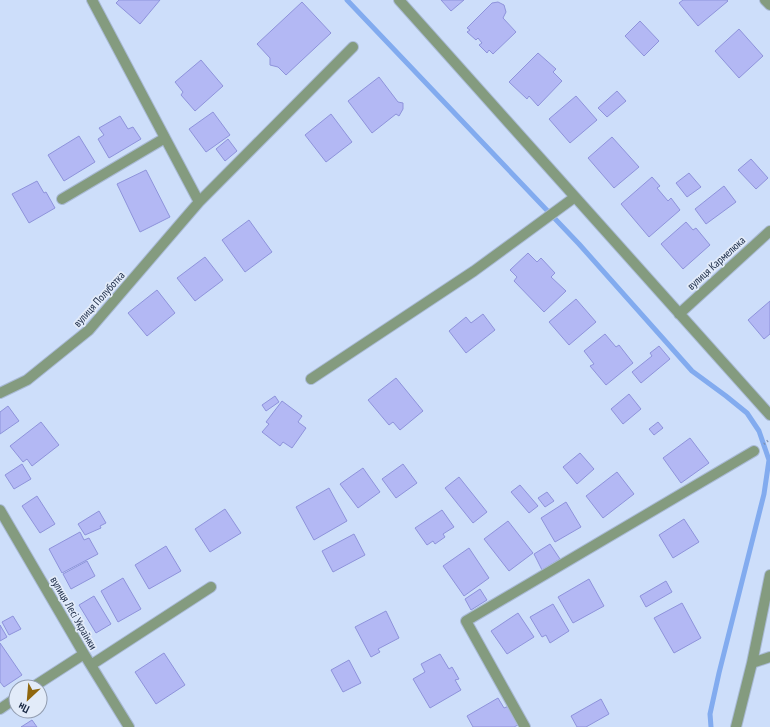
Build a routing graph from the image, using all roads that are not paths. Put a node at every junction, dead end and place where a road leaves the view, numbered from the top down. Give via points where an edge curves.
1 (92, 0) edge
2 (399, 0) edge
3 (765, 0) edge
4 (770, 5) edge
5 (353, 48) dead end
6 (165, 138) junction
7 (575, 198) junction
8 (62, 199) dead end
9 (199, 202) junction
10 (770, 231) edge
11 (679, 314) junction
12 (312, 379) dead end
13 (0, 393) edge
14 (770, 415) edge
15 (754, 452) dead end
16 (0, 510) edge
17 (770, 575) edge
18 (211, 587) dead end
19 (84, 654) junction
20 (770, 657) edge
21 (752, 663) junction
22 (91, 665) junction
23 (45, 679) edge
24 (129, 727) edge
25 (525, 727) edge
26 (736, 727) edge

1 - 6 street
2 - 7 street
3 - 4 street
5 - 9 street, вулиця Полуботка
6 - 8 street
6 - 9 street
7 - 11 street
7 - 12 street via 474,271
9 - 13 street, вулиця Полуботка via 89,330 27,380
10 - 11 street, вулиця Кармелюка
11 - 14 street
15 - 25 street via 466,621
16 - 19 street, вулиця Лесі Українки
17 - 21 street
18 - 22 street
19 - 22 street, вулиця Лесі Українки
19 - 23 street
20 - 21 street
21 - 26 street
22 - 24 street, вулиця Лесі Українки

